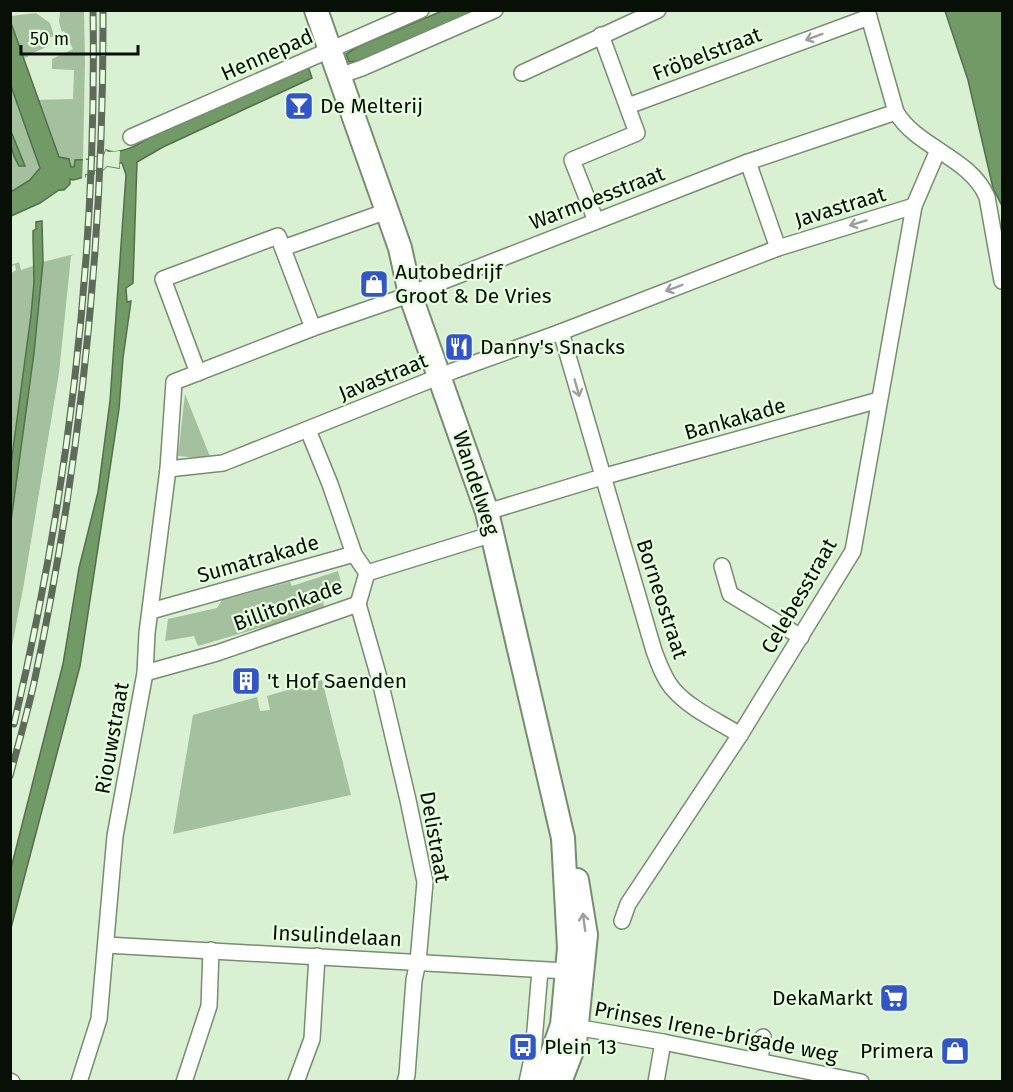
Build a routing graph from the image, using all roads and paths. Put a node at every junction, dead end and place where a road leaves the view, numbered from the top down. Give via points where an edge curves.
1 (316, 10) edge
2 (421, 10) edge
3 (495, 10) edge
4 (658, 10) edge
5 (868, 14) edge
6 (602, 35) junction
7 (334, 62) junction
8 (522, 73) dead end
9 (628, 106) junction
10 (896, 112) junction
11 (131, 137) dead end
12 (938, 150) junction
13 (748, 162) junction
14 (914, 206) junction
15 (387, 211) junction
16 (596, 221) junction
17 (283, 248) junction
18 (778, 248) junction
19 (1002, 281) edge
20 (410, 294) junction
21 (313, 328) junction
22 (561, 332) junction
23 (198, 373) junction
24 (441, 376) junction
25 (172, 399) joint
26 (879, 400) junction
27 (308, 430) junction
28 (168, 469) junction
29 (602, 477) junction
30 (487, 512) junction
31 (493, 534) junction
32 (354, 554) junction
33 (723, 566) dead end
34 (367, 573) junction
35 (358, 604) junction
36 (151, 612) junction
37 (801, 637) junction
38 (145, 673) junction
39 (740, 735) junction
40 (563, 838) junction
41 (622, 921) dead end
42 (105, 945) junction
43 (211, 950) junction
44 (317, 956) junction
45 (418, 962) junction
46 (540, 970) junction
47 (567, 971) junction
48 (569, 1027) junction
49 (764, 1037) dead end
50 (663, 1042) junction
51 (760, 1061) junction
52 (79, 1082) edge
53 (184, 1082) edge
54 (296, 1082) edge
55 (405, 1082) edge
56 (527, 1082) edge
57 (542, 1082) edge
58 (560, 1082) edge
59 (656, 1082) edge
60 (861, 1082) edge

1 - 7 main road, Wandelweg
2 - 7 street, Hennepad
3 - 7 street via 362,68
4 - 6 street
5 -> 9 street, Fröbelstraat
5 - 10 street
6 - 8 street
6 - 9 street
7 - 11 street, Hennepad
7 - 15 main road, Wandelweg
9 - 16 street via 637,134 572,160
10 - 12 street via 912,132
10 - 13 street, Warmoesstraat
12 - 14 street, Celebesstraat
12 - 19 street via 983,187
13 - 16 street, Warmoesstraat
13 - 18 street, Javastraat
14 -> 18 street, Javastraat
14 - 26 street, Celebesstraat
15 - 17 street
15 - 20 main road, Wandelweg
16 - 20 street, Warmoesstraat
17 - 21 street
17 - 23 street via 278,236 163,279
18 -> 22 street, Javastraat
20 - 21 street, Warmoesstraat
20 - 24 main road, Wandelweg
21 - 23 street, Warmoesstraat
22 - 24 street, Javastraat
22 -> 29 street
23 - 25 street, Warmoesstraat via 174,382
24 - 27 street, Javastraat
24 - 30 main road, Wandelweg
25 - 28 street, Riouwstraat
26 - 29 street, Bankakade
26 - 37 street, Celebesstraat via 853,551
27 - 28 street, Javastraat via 223,463
27 - 32 street
28 - 36 street, Riouwstraat
29 - 30 street, Bankakade
29 - 39 street, Borneostraat via 662,672 687,702
30 - 31 main road, Wandelweg
31 - 34 street, Billitonkade
31 - 40 main road, Wandelweg
32 - 34 street
32 - 36 street, Sumatrakade
33 - 37 street via 730,594
34 - 35 street, Billitonkade
35 - 38 street, Billitonkade via 217,653
35 - 45 street, Delistraat via 380,681 424,882
36 - 38 street, Riouwstraat
37 - 39 street, Celebesstraat
38 - 42 street, Riouwstraat via 115,836
39 - 41 street, Celebesstraat via 628,904
40 - 47 main road, Wandelweg
48 -> 40 main road via 586,934 575,869
42 - 43 street, Insulindelaan
42 - 52 street, Riouwstraat via 99,1019
43 - 44 street, Insulindelaan
43 - 53 street via 209,1006
44 - 45 street, Insulindelaan
44 - 54 street via 312,1040
45 - 46 street, Insulindelaan
45 - 55 street, Delistraat
46 - 47 street, Insulindelaan
46 - 56 street
47 - 48 main road, Wandelweg
48 - 50 street, Prinses Irene-brigade weg
48 - 57 main road
48 - 58 main road via 575,1043
49 - 51 street
50 - 51 street, Prinses Irene-brigade weg
50 - 59 street
51 - 60 street, Prinses Irene-brigade weg

